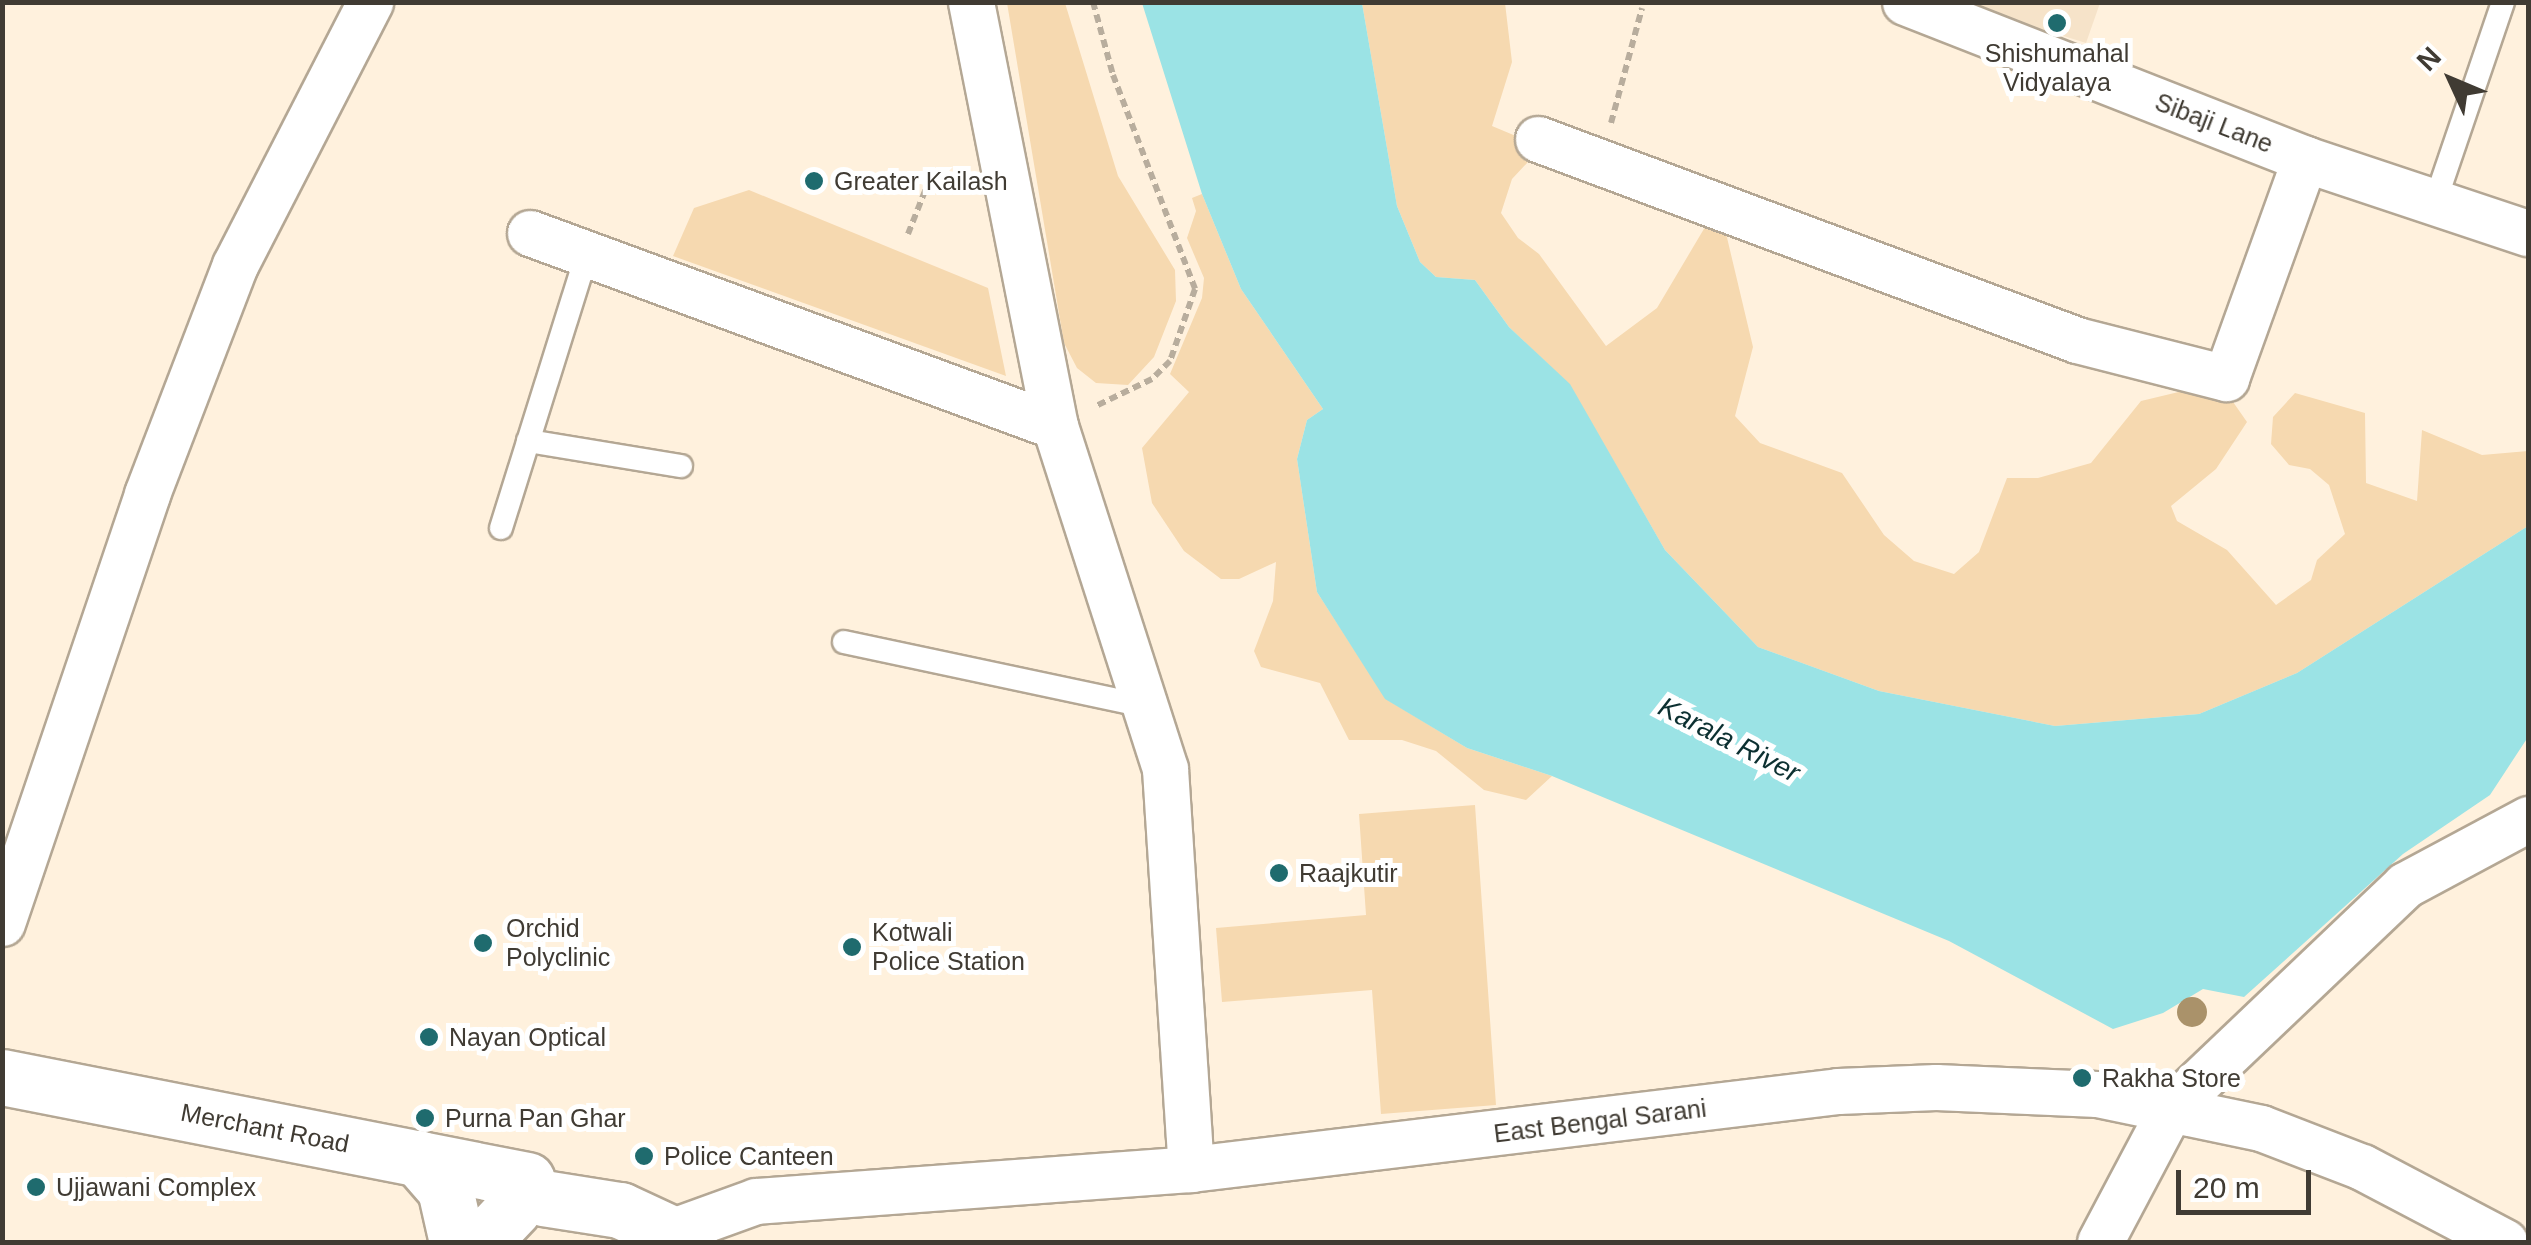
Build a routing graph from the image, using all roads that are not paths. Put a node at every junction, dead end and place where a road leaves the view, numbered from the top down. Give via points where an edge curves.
1 (370, 2) edge
2 (971, 2) edge
3 (1905, 2) edge
4 (2503, 2) edge
5 (1538, 139) dead end
6 (2305, 159) junction
7 (2435, 202) junction
8 (2528, 232) edge
9 (530, 233) dead end
10 (587, 254) junction
11 (1055, 426) junction
12 (528, 440) junction
13 (681, 466) dead end
14 (501, 528) dead end
15 (844, 642) dead end
16 (1144, 706) junction
17 (2528, 819) edge
18 (2, 924) edge
19 (2, 1078) edge
20 (2171, 1108) junction
21 (418, 1158) junction
22 (1191, 1169) junction
23 (517, 1207) edge
24 (681, 1237) edge
25 (457, 1242) edge
26 (2100, 1242) edge
27 (2504, 1242) edge

1 - 18 street via 235,266 146,494
2 - 11 street
3 - 6 street, Sibaji Lane
4 - 7 lane
5 - 6 street via 2077,340 2226,378
6 - 7 street, Sibaji Lane
7 - 8 street, Sibaji Lane
9 - 10 street
10 - 11 street
10 - 12 lane
11 - 16 street
12 - 13 lane
12 - 14 lane
15 - 16 lane
16 - 22 street via 1165,769
17 - 20 street via 2405,885
19 - 21 street, Merchant Road
20 - 22 street, East Bengal Sarani via 2073,1093 1838,1091
20 - 26 street
20 - 27 street, East Bengal Sarani via 2327,1151
21 - 23 street, Merchant Road
21 - 25 street via 445,1189
22 - 24 street, East Bengal Sarani via 756,1201
23 - 24 street, Merchant Road via 620,1210

